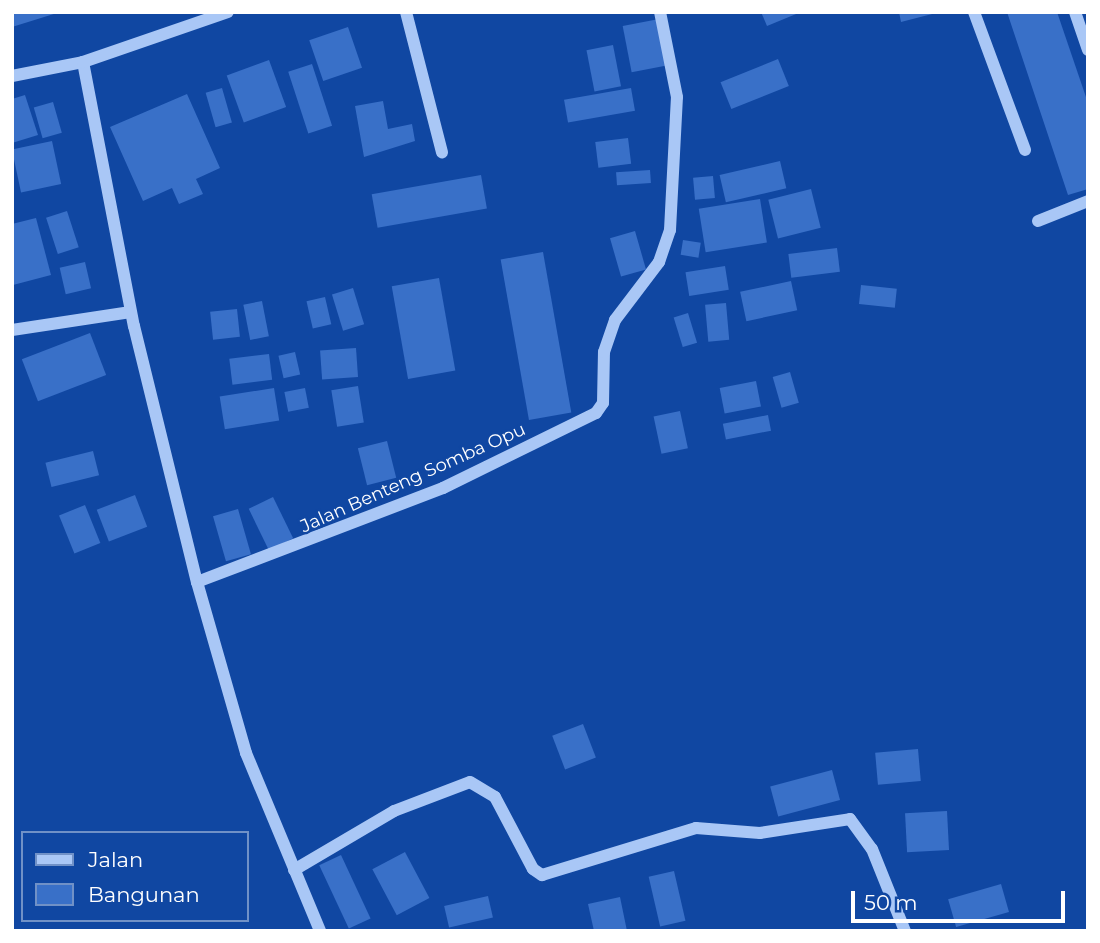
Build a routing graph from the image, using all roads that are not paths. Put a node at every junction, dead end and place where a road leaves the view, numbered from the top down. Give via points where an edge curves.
1 (228, 12) edge
2 (406, 12) edge
3 (660, 12) edge
4 (974, 12) edge
5 (1075, 12) edge
6 (1088, 50) edge
7 (83, 62) junction
8 (12, 76) edge
9 (1025, 150) dead end
10 (442, 152) dead end
11 (1088, 201) edge
12 (1038, 221) dead end
13 (131, 312) junction
14 (12, 330) edge
15 (197, 582) junction
16 (294, 870) junction
17 (320, 931) edge
18 (905, 931) edge

1 - 7 street
2 - 10 street
3 - 15 street, Jalan Benteng Somba Opu via 677,97 670,230 659,262 615,320 604,352 603,403 596,413 443,488
4 - 9 street
5 - 6 street
7 - 8 street
7 - 13 street
11 - 12 street
13 - 14 street
13 - 15 street
15 - 16 street via 246,753
16 - 17 street
16 - 18 street via 394,811 470,782 495,797 533,869 542,875 696,828 760,833 850,819 872,849

